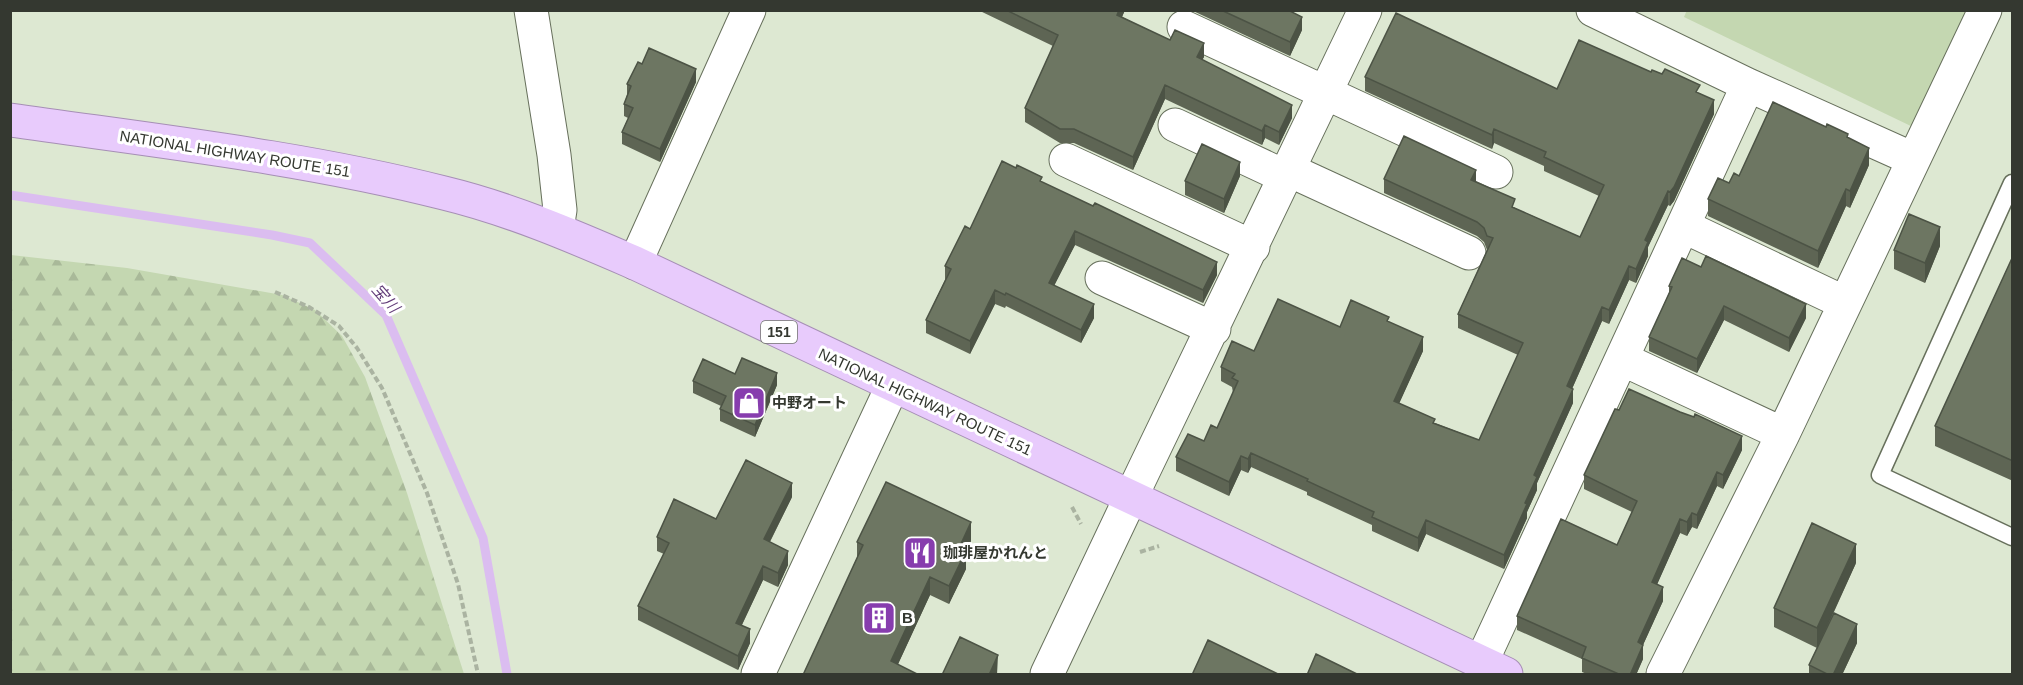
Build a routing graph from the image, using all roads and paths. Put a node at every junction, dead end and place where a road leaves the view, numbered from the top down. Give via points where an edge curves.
1 (531, 10) edge
2 (749, 10) edge
3 (1365, 10) edge
4 (1593, 10) edge
5 (1985, 10) edge
6 (1184, 27) dead end
7 (1748, 85) junction
8 (1325, 94) junction
9 (10, 120) edge
10 (1175, 125) dead end
11 (1913, 159) junction
12 (1066, 160) dead end
13 (1496, 172) dead end
14 (1288, 173) junction
15 (2013, 183) edge
16 (2005, 219) edge
17 (1683, 226) junction
18 (557, 230) junction
19 (1253, 247) junction
20 (1469, 253) dead end
21 (635, 263) junction
22 (1102, 278) dead end
23 (275, 292) dead end
24 (1845, 303) junction
25 (1214, 329) junction
26 (1622, 359) junction
27 (892, 387) junction
28 (1783, 434) junction
29 (1130, 499) junction
30 (2013, 537) edge
31 (1493, 669) edge
32 (478, 675) edge
33 (758, 675) edge
34 (1047, 675) edge
35 (1663, 675) edge

1 - 18 street via 561,210
2 - 21 street
3 - 8 street
4 - 7 street
5 - 11 street
6 - 8 street
7 - 11 street
7 - 17 street
8 - 13 street
8 - 14 street
9 - 18 highway, NATIONAL HIGHWAY ROUTE 151 / 151 via 309,163 446,193
10 - 14 street
11 - 24 street
12 - 19 street
14 - 19 street
14 - 20 street
15 - 16 lane
16 - 30 lane via 1880,476
17 - 24 street
17 - 26 street
18 - 21 highway, NATIONAL HIGHWAY ROUTE 151 / 151
19 - 25 street
21 - 27 highway, NATIONAL HIGHWAY ROUTE 151 / 151
22 - 25 street
23 - 32 path via 339,326 382,388 427,493 451,564
24 - 28 street
25 - 29 street
26 - 28 street
26 - 31 street
27 - 29 highway, NATIONAL HIGHWAY ROUTE 151 / 151
27 - 33 street
28 - 35 street
29 - 31 highway, NATIONAL HIGHWAY ROUTE 151 / 151
29 - 34 street

